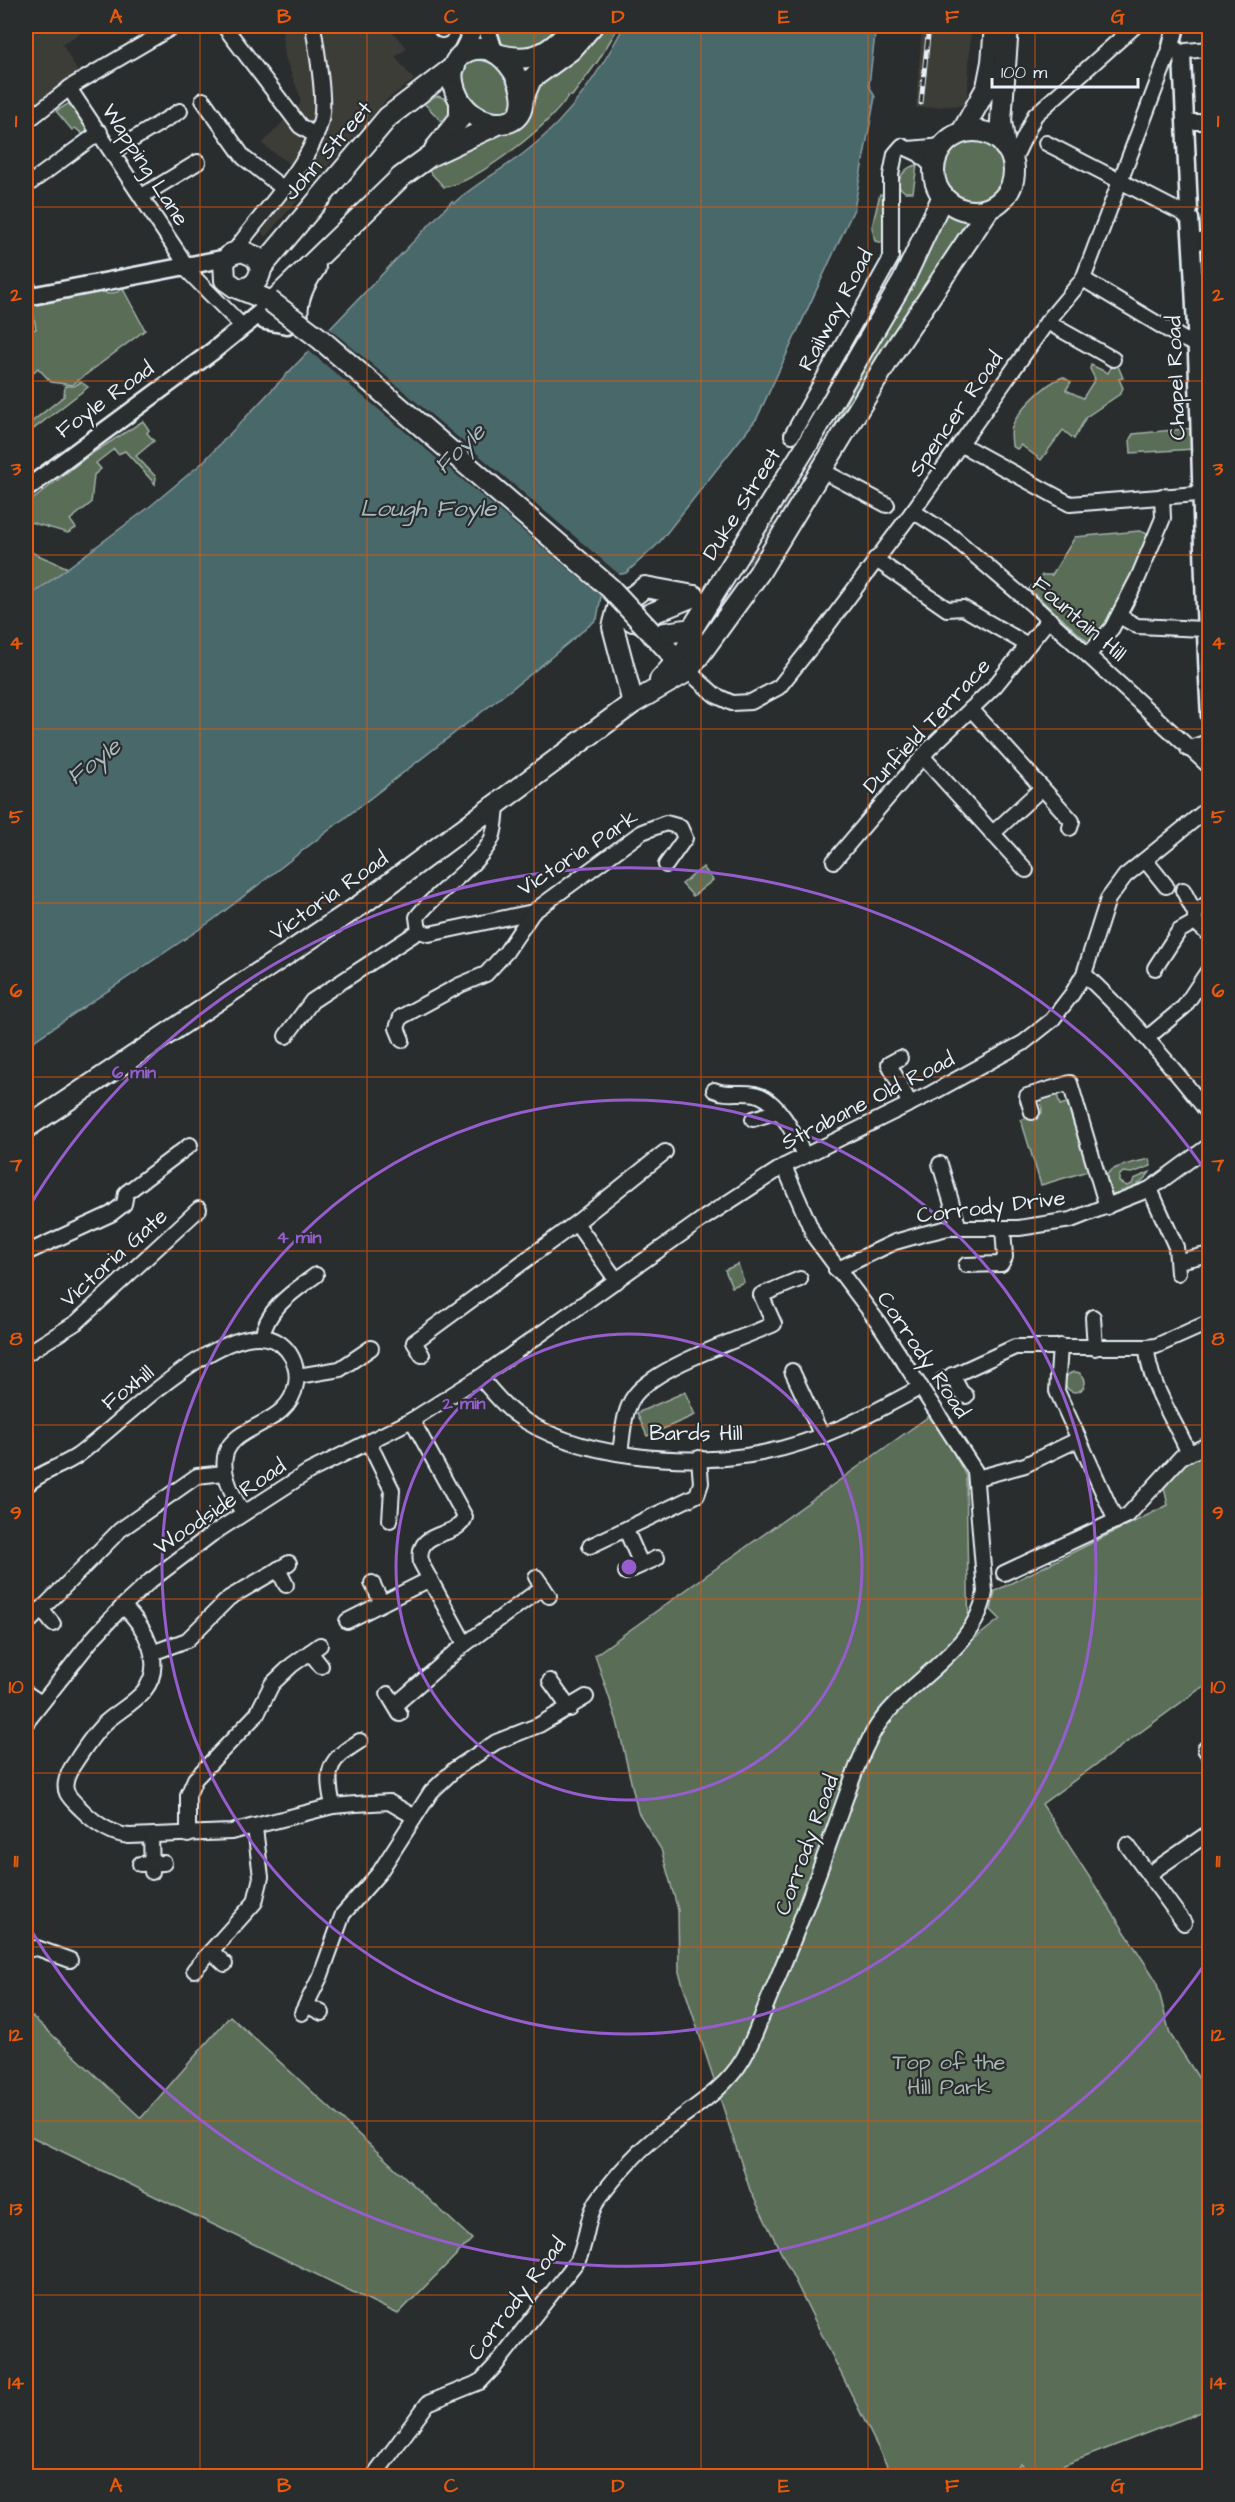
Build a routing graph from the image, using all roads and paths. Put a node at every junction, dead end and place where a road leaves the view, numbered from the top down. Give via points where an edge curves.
1 (174, 26) edge
2 (225, 26) edge
3 (313, 26) edge
4 (475, 26) edge
5 (486, 26) edge
6 (574, 26) edge
7 (592, 26) edge
8 (995, 26) edge
9 (1008, 26) edge
10 (1135, 26) edge
11 (1176, 26) edge
12 (1209, 49) edge
13 (1176, 51) junction
14 (497, 53) junction
15 (457, 62) junction
16 (69, 88) junction
17 (417, 94) junction
18 (524, 98) junction
19 (203, 100) dead end
20 (459, 100) junction
21 (180, 111) dead end
22 (26, 122) edge
23 (1186, 122) junction
24 (1209, 122) edge
25 (498, 123) junction
26 (100, 132) junction
27 (962, 132) junction
28 (316, 136) junction
29 (1046, 144) dead end
30 (943, 146) junction
31 (906, 147) junction
32 (111, 152) junction
33 (1009, 155) junction
34 (430, 156) junction
35 (198, 162) dead end
36 (929, 164) junction
37 (894, 165) junction
38 (1119, 181) junction
39 (26, 186) edge
40 (284, 189) junction
41 (142, 196) junction
42 (942, 196) junction
43 (988, 210) junction
44 (1186, 215) junction
45 (1209, 238) edge
46 (1192, 244) junction
47 (325, 254) junction
48 (247, 260) junction
49 (188, 265) junction
50 (1083, 279) junction
51 (233, 284) junction
52 (27, 292) edge
53 (1203, 293) edge
54 (276, 310) junction
55 (1047, 322) junction
56 (242, 326) junction
57 (1201, 337) edge
58 (213, 351) junction
59 (1113, 359) dead end
60 (849, 372) junction
61 (792, 435) dead end
62 (960, 444) junction
63 (818, 462) junction
64 (27, 486) edge
65 (1205, 493) edge
66 (1162, 496) junction
67 (788, 497) tunnel mouth
68 (887, 505) dead end
69 (913, 511) junction
70 (875, 559) junction
71 (633, 596) junction
72 (617, 608) junction
73 (1119, 616) junction
74 (1049, 619) junction
75 (649, 628) junction
76 (692, 629) junction
77 (1204, 629) junction
78 (1028, 645) junction
79 (1089, 654) junction
80 (622, 663) junction
81 (682, 666) junction
82 (633, 703) junction
83 (970, 709) junction
84 (1209, 716) edge
85 (1209, 741) edge
86 (1188, 749) junction
87 (923, 757) junction
88 (1209, 767) edge
89 (1042, 788) junction
90 (497, 805) junction
91 (1209, 807) edge
92 (1070, 828) dead end
93 (992, 834) junction
94 (1145, 860) junction
95 (834, 861) dead end
96 (666, 865) dead end
97 (1026, 870) dead end
98 (1167, 886) dead end
99 (1183, 890) dead end
100 (1209, 902) edge
101 (533, 912) junction
102 (1195, 917) junction
103 (419, 931) junction
104 (1209, 936) edge
105 (1155, 968) dead end
106 (1209, 968) edge
107 (1084, 974) junction
108 (286, 1036) dead end
109 (1146, 1038) junction
110 (402, 1040) dead end
111 (900, 1059) dead end
112 (714, 1090) dead end
113 (910, 1104) junction
114 (778, 1111) junction
115 (1032, 1112) dead end
116 (1209, 1113) edge
117 (753, 1119) dead end
118 (26, 1128) edge
119 (190, 1145) dead end
120 (1209, 1145) edge
121 (665, 1152) dead end
122 (804, 1155) junction
123 (940, 1164) dead end
124 (784, 1166) junction
125 (1150, 1189) junction
126 (1107, 1207) junction
127 (199, 1209) dead end
128 (576, 1223) junction
129 (959, 1228) junction
130 (1003, 1228) junction
131 (26, 1253) edge
132 (1209, 1254) edge
133 (966, 1265) dead end
134 (836, 1270) junction
135 (316, 1275) dead end
136 (800, 1279) dead end
137 (617, 1281) junction
138 (1093, 1317) dead end
139 (1209, 1322) edge
140 (262, 1337) junction
141 (1060, 1347) junction
142 (1147, 1347) junction
143 (371, 1348) dead end
144 (1095, 1348) junction
145 (26, 1354) edge
146 (423, 1355) dead end
147 (792, 1371) dead end
148 (298, 1376) junction
149 (480, 1377) junction
150 (921, 1387) junction
151 (966, 1396) dead end
152 (412, 1420) junction
153 (822, 1436) junction
154 (1079, 1439) junction
155 (369, 1443) junction
156 (1209, 1444) edge
157 (620, 1453) junction
158 (1189, 1454) junction
159 (699, 1458) junction
160 (224, 1473) junction
161 (977, 1478) junction
162 (26, 1486) edge
163 (243, 1513) junction
164 (390, 1520) dead end
165 (1116, 1521) junction
166 (626, 1530) junction
167 (590, 1546) dead end
168 (657, 1558) dead end
169 (641, 1564) junction
170 (626, 1572) dead end
171 (1004, 1573) dead end
172 (430, 1579) junction
173 (372, 1582) dead end
174 (286, 1585) dead end
175 (542, 1586) dead end
176 (382, 1603) junction
177 (123, 1606) junction
178 (41, 1610) junction
179 (31, 1620) dead end
180 (346, 1620) dead end
181 (53, 1624) dead end
182 (465, 1644) junction
183 (152, 1653) junction
184 (321, 1666) dead end
185 (550, 1681) dead end
186 (26, 1693) edge
187 (586, 1697) dead end
188 (41, 1703) junction
189 (394, 1704) dead end
190 (570, 1708) junction
191 (26, 1723) edge
192 (356, 1741) dead end
193 (333, 1806) junction
194 (413, 1816) junction
195 (255, 1828) junction
196 (188, 1835) junction
197 (151, 1836) junction
198 (1207, 1838) edge
199 (1127, 1845) dead end
200 (152, 1865) dead end
201 (1149, 1874) junction
202 (1184, 1923) dead end
203 (26, 1950) edge
204 (212, 1951) junction
205 (70, 1960) dead end
206 (225, 1964) dead end
207 (194, 1970) dead end
208 (322, 2013) dead end
209 (374, 2476) edge

1 - 16 street
2 - 28 street via 300,126
3 - 28 street via 322,111
4 - 15 main road
5 - 14 main road
6 - 14 highway via 539,55 525,59
7 - 18 highway via 571,50 531,79
8 - 27 highway via 987,87
9 - 33 highway via 1001,121
10 - 33 street via 1035,115
11 - 13 main road, Chapel Road
12 - 13 street
13 - 23 main road, Chapel Road
13 - 38 street, Spencer Road
14 - 15 highway via 472,50
14 - 18 highway via 518,78
15 - 17 highway, John Street
15 - 20 highway via 452,84
16 - 22 street
16 - 26 street, Wapping Lane
17 - 20 highway via 443,92
17 - 48 highway, John Street via 388,117 279,244
18 - 25 highway via 516,116
19 - 40 street via 244,158
20 - 25 highway via 482,120
20 - 34 highway, Foyle Road via 460,118
21 - 32 street
23 - 24 street
23 - 44 main road, Chapel Road
25 - 34 highway, Foyle Road
26 - 32 street, Wapping Lane
26 - 39 street
27 - 30 highway
27 - 33 highway via 985,132
28 - 40 street
29 - 38 street
30 - 31 street
30 - 36 highway
31 - 36 street
31 - 37 street, Railway Road via 895,154
32 - 41 street, Wapping Lane
33 - 43 highway via 1013,179 1000,202
34 - 47 highway, Foyle Road via 401,177
35 - 41 street
36 - 37 street
36 - 42 highway
37 - 61 street, Railway Road via 890,190 891,258
38 - 44 street
38 - 50 street, Spencer Road
40 - 48 street via 247,233
41 - 49 street, Wapping Lane
42 - 43 highway via 965,211
42 - 60 highway, Duke Street via 903,281
43 - 63 highway, Duke Street
44 - 46 main road, Chapel Road via 1190,219
45 - 46 street
46 - 53 main road, Chapel Road
47 - 54 highway, Foyle Road
47 - 54 highway, Foyle Road via 307,280 297,306
48 - 49 main road
48 - 51 highway via 223,268
48 - 51 highway, John Street via 252,286
48 - 54 highway
49 - 51 main road
49 - 52 main road
49 - 56 street, Wapping Lane
50 - 55 street, Spencer Road
50 - 57 street via 1174,334
51 - 54 highway
53 - 57 main road, Chapel Road
54 - 56 main road, Foyle Road
54 - 58 main road, Foyle Road
54 - 75 highway, bridge via 319,338 610,588
55 - 59 street
55 - 62 street, Spencer Road
56 - 58 main road, Foyle Road
57 - 65 main road, Chapel Road
58 - 64 main road, Foyle Road
60 - 63 highway, Duke Street
60 - 76 highway, Duke Street
62 - 66 street via 1070,504
62 - 69 street, Spencer Road
63 - 67 highway, Duke Street
63 - 68 street
63 - 81 highway, Duke Street via 759,573
65 - 66 street
65 - 77 main road, Chapel Road
66 - 73 street via 1163,518
69 - 70 street, Spencer Road
69 - 74 street, Fountain Hill via 953,537
70 - 78 street via 947,609 963,608
70 - 81 street, Spencer Road via 779,687 765,696 732,703 715,695
71 - 72 highway via 607,589
71 - 75 highway via 642,605
71 - 75 highway via 645,587 697,596 652,612
72 - 75 highway
72 - 80 highway via 613,627
73 - 77 street via 1137,626
73 - 79 street
74 - 78 street, Dunfield Terrace
74 - 79 street, Fountain Hill
75 - 76 highway
75 - 80 highway via 624,643
75 - 81 highway
76 - 81 highway, Duke Street
77 - 84 main road, Chapel Road
78 - 83 street, Dunfield Terrace via 994,687
79 - 86 street, Fountain Hill
80 - 82 highway
81 - 82 highway, Victoria Road
82 - 90 highway, Victoria Road
83 - 87 street, Dunfield Terrace
83 - 89 street
85 - 86 street
86 - 88 street, Fountain Hill
87 - 93 street
87 - 95 street, Dunfield Terrace
89 - 92 street via 1072,822
89 - 93 street
90 - 103 street via 492,838 417,917
90 - 118 highway, Victoria Road via 362,904
91 - 94 street, Strabane Old Road
93 - 97 street
94 - 98 street
94 - 107 street, Strabane Old Road via 1114,888
96 - 101 street, Victoria Park via 685,838 680,827 666,824 642,832
99 - 102 street
100 - 102 street
101 - 103 street, Victoria Park via 429,934
101 - 110 street via 486,974 401,1017 396,1028
102 - 104 street
102 - 105 street via 1179,932
103 - 108 street via 312,1001
106 - 109 street via 1184,1006
107 - 109 street
107 - 113 street, Strabane Old Road via 1052,1020 1023,1043
109 - 116 street
111 - 113 street via 890,1064
112 - 114 street via 723,1094 755,1094 769,1099
113 - 122 street, Strabane Old Road
114 - 117 street
114 - 122 street
115 - 126 street via 1027,1096 1070,1083
119 - 131 street, Victoria Gate via 126,1192 124,1204 111,1214
120 - 125 street, Corrody Drive
121 - 128 street
122 - 124 street, Strabane Old Road
123 - 129 street
124 - 134 street, Corrody Road via 815,1238
124 - 137 street, Strabane Old Road
125 - 126 street, Corrody Drive
125 - 132 street via 1173,1238 1178,1267
126 - 130 street, Corrody Drive via 1050,1224
127 - 145 street, Victoria Gate via 77,1322
128 - 137 street
128 - 146 street via 414,1342
129 - 130 street, Corrody Drive
129 - 134 street, Corrody Drive via 895,1242
130 - 133 street via 1005,1257 1000,1264
134 - 150 street, Corrody Road via 878,1322
135 - 140 street via 269,1315
136 - 157 street via 761,1296 774,1324 673,1368 635,1395 628,1410
137 - 149 street, Strabane Old Road
138 - 144 street
139 - 142 street
140 - 148 street via 277,1341 288,1351
140 - 162 street, Foxhill via 246,1336 228,1342 199,1359 76,1457
141 - 144 street
141 - 151 street via 1015,1347 948,1377
141 - 154 street via 1057,1391
142 - 144 street
142 - 158 street via 1147,1360
143 - 148 street via 340,1369
147 - 153 street
148 - 160 street via 294,1397 279,1414 241,1433 227,1451
149 - 152 street, Woodside Road
149 - 157 street, Bards Hill via 514,1413 548,1433
150 - 153 street, Bards Hill
150 - 161 street, Corrody Road
152 - 155 street, Woodside Road
152 - 172 street via 465,1517 421,1547 421,1563
153 - 159 street, Bards Hill via 764,1453
154 - 161 street via 1024,1465
154 - 165 street
155 - 163 street, Woodside Road via 308,1472
155 - 164 street via 392,1490
156 - 158 street
157 - 159 street, Bards Hill
158 - 165 street via 1174,1463 1128,1515
159 - 166 street via 701,1483 697,1495
160 - 163 street via 232,1497
160 - 178 street via 197,1476 120,1530
161 - 209 street, Corrody Road via 985,1592 979,1616 967,1634 892,1708 861,1755 802,1922 743,2059 719,2088 654,2138 599,2198 590,2213 578,2260 495,2366 480,2382 428,2403
163 - 177 street, Woodside Road via 180,1557
165 - 171 street via 1015,1560
166 - 167 street
166 - 169 street
168 - 169 street
169 - 170 street
172 - 176 street
172 - 182 street
173 - 176 street
174 - 183 street via 284,1566 229,1598 188,1640
175 - 182 street
176 - 180 street
177 - 183 street via 140,1625
177 - 188 street, Woodside Road
178 - 179 street
178 - 181 street
182 - 189 street
183 - 197 street via 149,1684 104,1724 68,1774 65,1788 91,1819 116,1835
184 - 196 street via 315,1649 272,1684 257,1714 195,1779 188,1795
185 - 190 street
186 - 188 street
187 - 190 street
188 - 191 street, Woodside Road
190 - 194 street via 496,1742 455,1769
192 - 193 street via 331,1766 328,1784
193 - 194 street via 389,1802
193 - 195 street
194 - 208 street via 379,1873 343,1914 304,2009
195 - 196 street
195 - 204 street via 261,1877 255,1902
196 - 197 street
197 - 200 street
198 - 201 street
199 - 201 street
201 - 202 street
203 - 205 street via 37,1948
204 - 206 street
204 - 207 street

